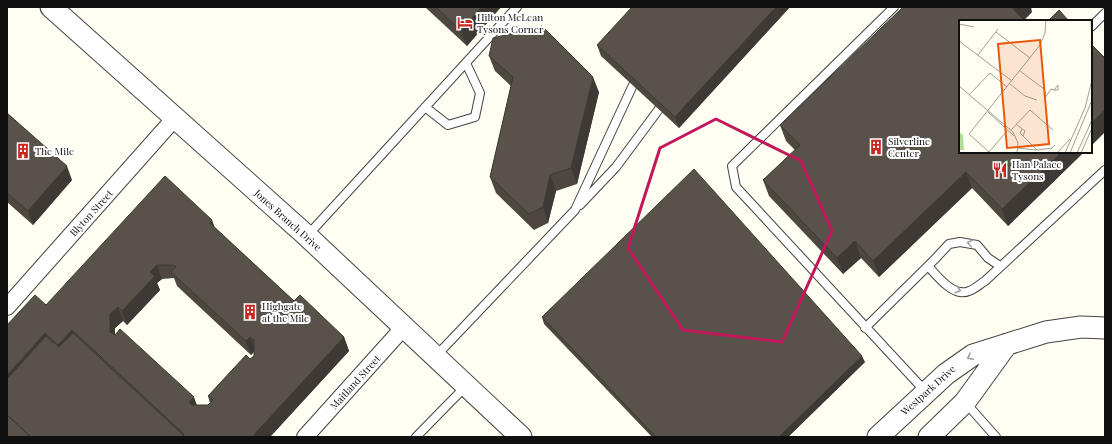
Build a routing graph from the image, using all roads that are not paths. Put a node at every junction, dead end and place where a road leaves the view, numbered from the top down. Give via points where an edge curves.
1 (51, 7) edge
2 (516, 7) edge
3 (894, 7) edge
4 (1105, 13) edge
5 (1092, 26) edge
6 (466, 63) junction
7 (633, 85) edge
8 (670, 93) edge
9 (425, 107) junction
10 (174, 119) junction
11 (1105, 170) edge
12 (575, 210) junction
13 (307, 236) junction
14 (928, 266) junction
15 (1000, 266) junction
16 (7, 307) edge
17 (404, 327) junction
18 (865, 328) junction
19 (1105, 328) edge
20 (1007, 344) junction
21 (434, 358) junction
22 (466, 386) junction
23 (925, 391) junction
24 (965, 402) junction
25 (934, 435) edge
26 (305, 437) edge
27 (416, 437) edge
28 (521, 437) edge
29 (878, 437) edge
30 (996, 437) edge

1 - 10 street, Jones Branch Drive
2 - 6 lane
3 - 18 lane via 732,166 736,187
4 - 5 lane
6 - 9 lane
6 - 9 lane via 480,93 475,117 448,125
7 - 12 lane
8 - 12 lane via 616,167
9 - 13 lane
10 - 13 street, Jones Branch Drive
10 - 16 street, Blyton Street
11 - 15 lane
12 - 21 lane
13 - 17 street, Jones Branch Drive
15 -> 14 lane via 988,258 977,245 960,242 949,244
14 -> 15 lane via 941,281 956,291 968,292 985,281
14 - 18 lane
17 - 21 street, Jones Branch Drive
17 - 26 street, Maitland Street
18 - 23 lane
19 - 20 street, Westpark Drive via 1055,330
20 -> 23 street, Westpark Drive via 965,360
20 - 24 street
21 - 22 street, Jones Branch Drive
22 - 27 lane
22 - 28 street, Jones Branch Drive
23 - 29 street, Westpark Drive
24 - 25 street
24 - 30 lane

